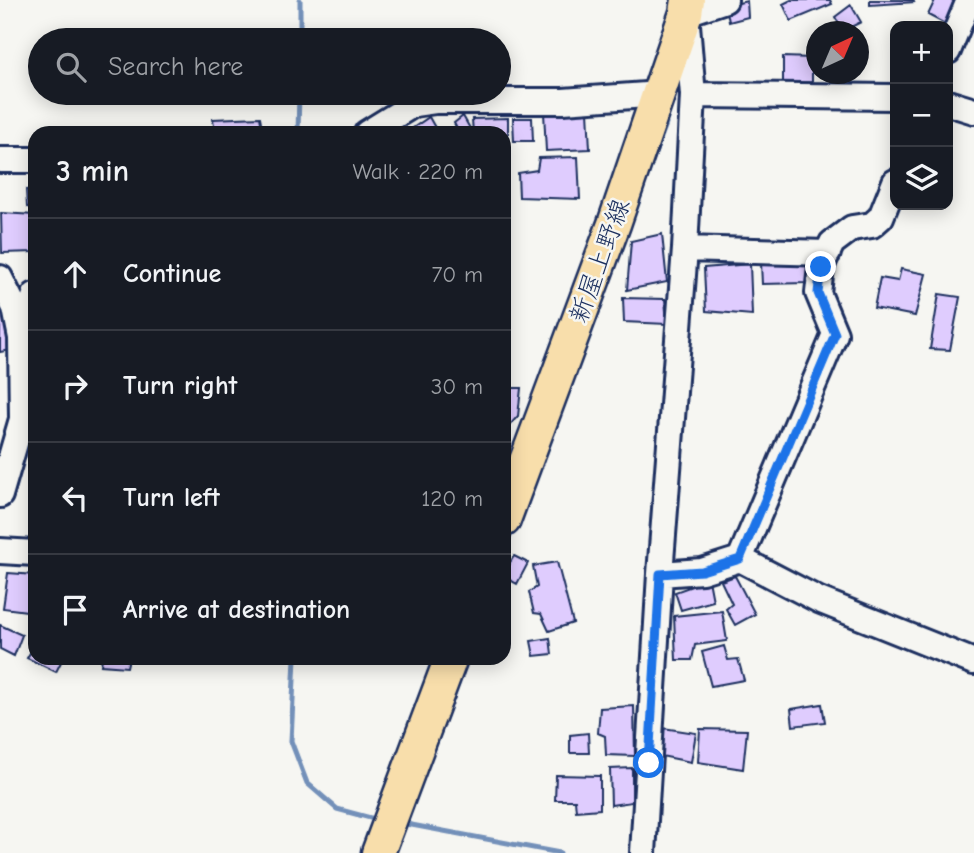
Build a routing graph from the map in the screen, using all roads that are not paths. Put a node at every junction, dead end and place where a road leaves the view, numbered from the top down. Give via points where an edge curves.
1 (725, 0) edge
2 (969, 0) edge
3 (687, 6) edge
4 (953, 39) edge
5 (660, 94) junction
6 (693, 94) junction
7 (890, 97) edge
8 (511, 100) edge
9 (412, 105) edge
10 (953, 105) edge
11 (974, 111) edge
12 (378, 126) edge
13 (0, 160) edge
14 (28, 160) edge
15 (890, 194) edge
16 (685, 249) junction
17 (828, 253) junction
18 (0, 278) edge
19 (28, 316) edge
20 (21, 338) junction
21 (0, 495) edge
22 (511, 501) edge
23 (0, 551) edge
24 (28, 553) edge
25 (740, 559) junction
26 (660, 574) junction
27 (974, 662) edge
28 (448, 665) edge
29 (378, 853) edge
30 (643, 853) edge

1 - 3 street
2 - 4 street
3 - 5 main road, 新屋上野線
3 - 6 street
5 - 8 street
5 - 22 main road, 新屋上野線
6 - 7 street
6 - 16 street
9 - 12 street
10 - 11 street
13 - 14 street
15 - 17 street via 872,225 852,228 832,243
16 - 17 street
16 - 26 street
17 - 25 street via 818,293 835,334
18 - 20 street via 15,308
19 - 20 street
20 - 21 street via 22,419
23 - 24 street
25 - 26 street via 702,571
25 - 27 street via 820,600
26 - 30 street
28 - 29 main road

